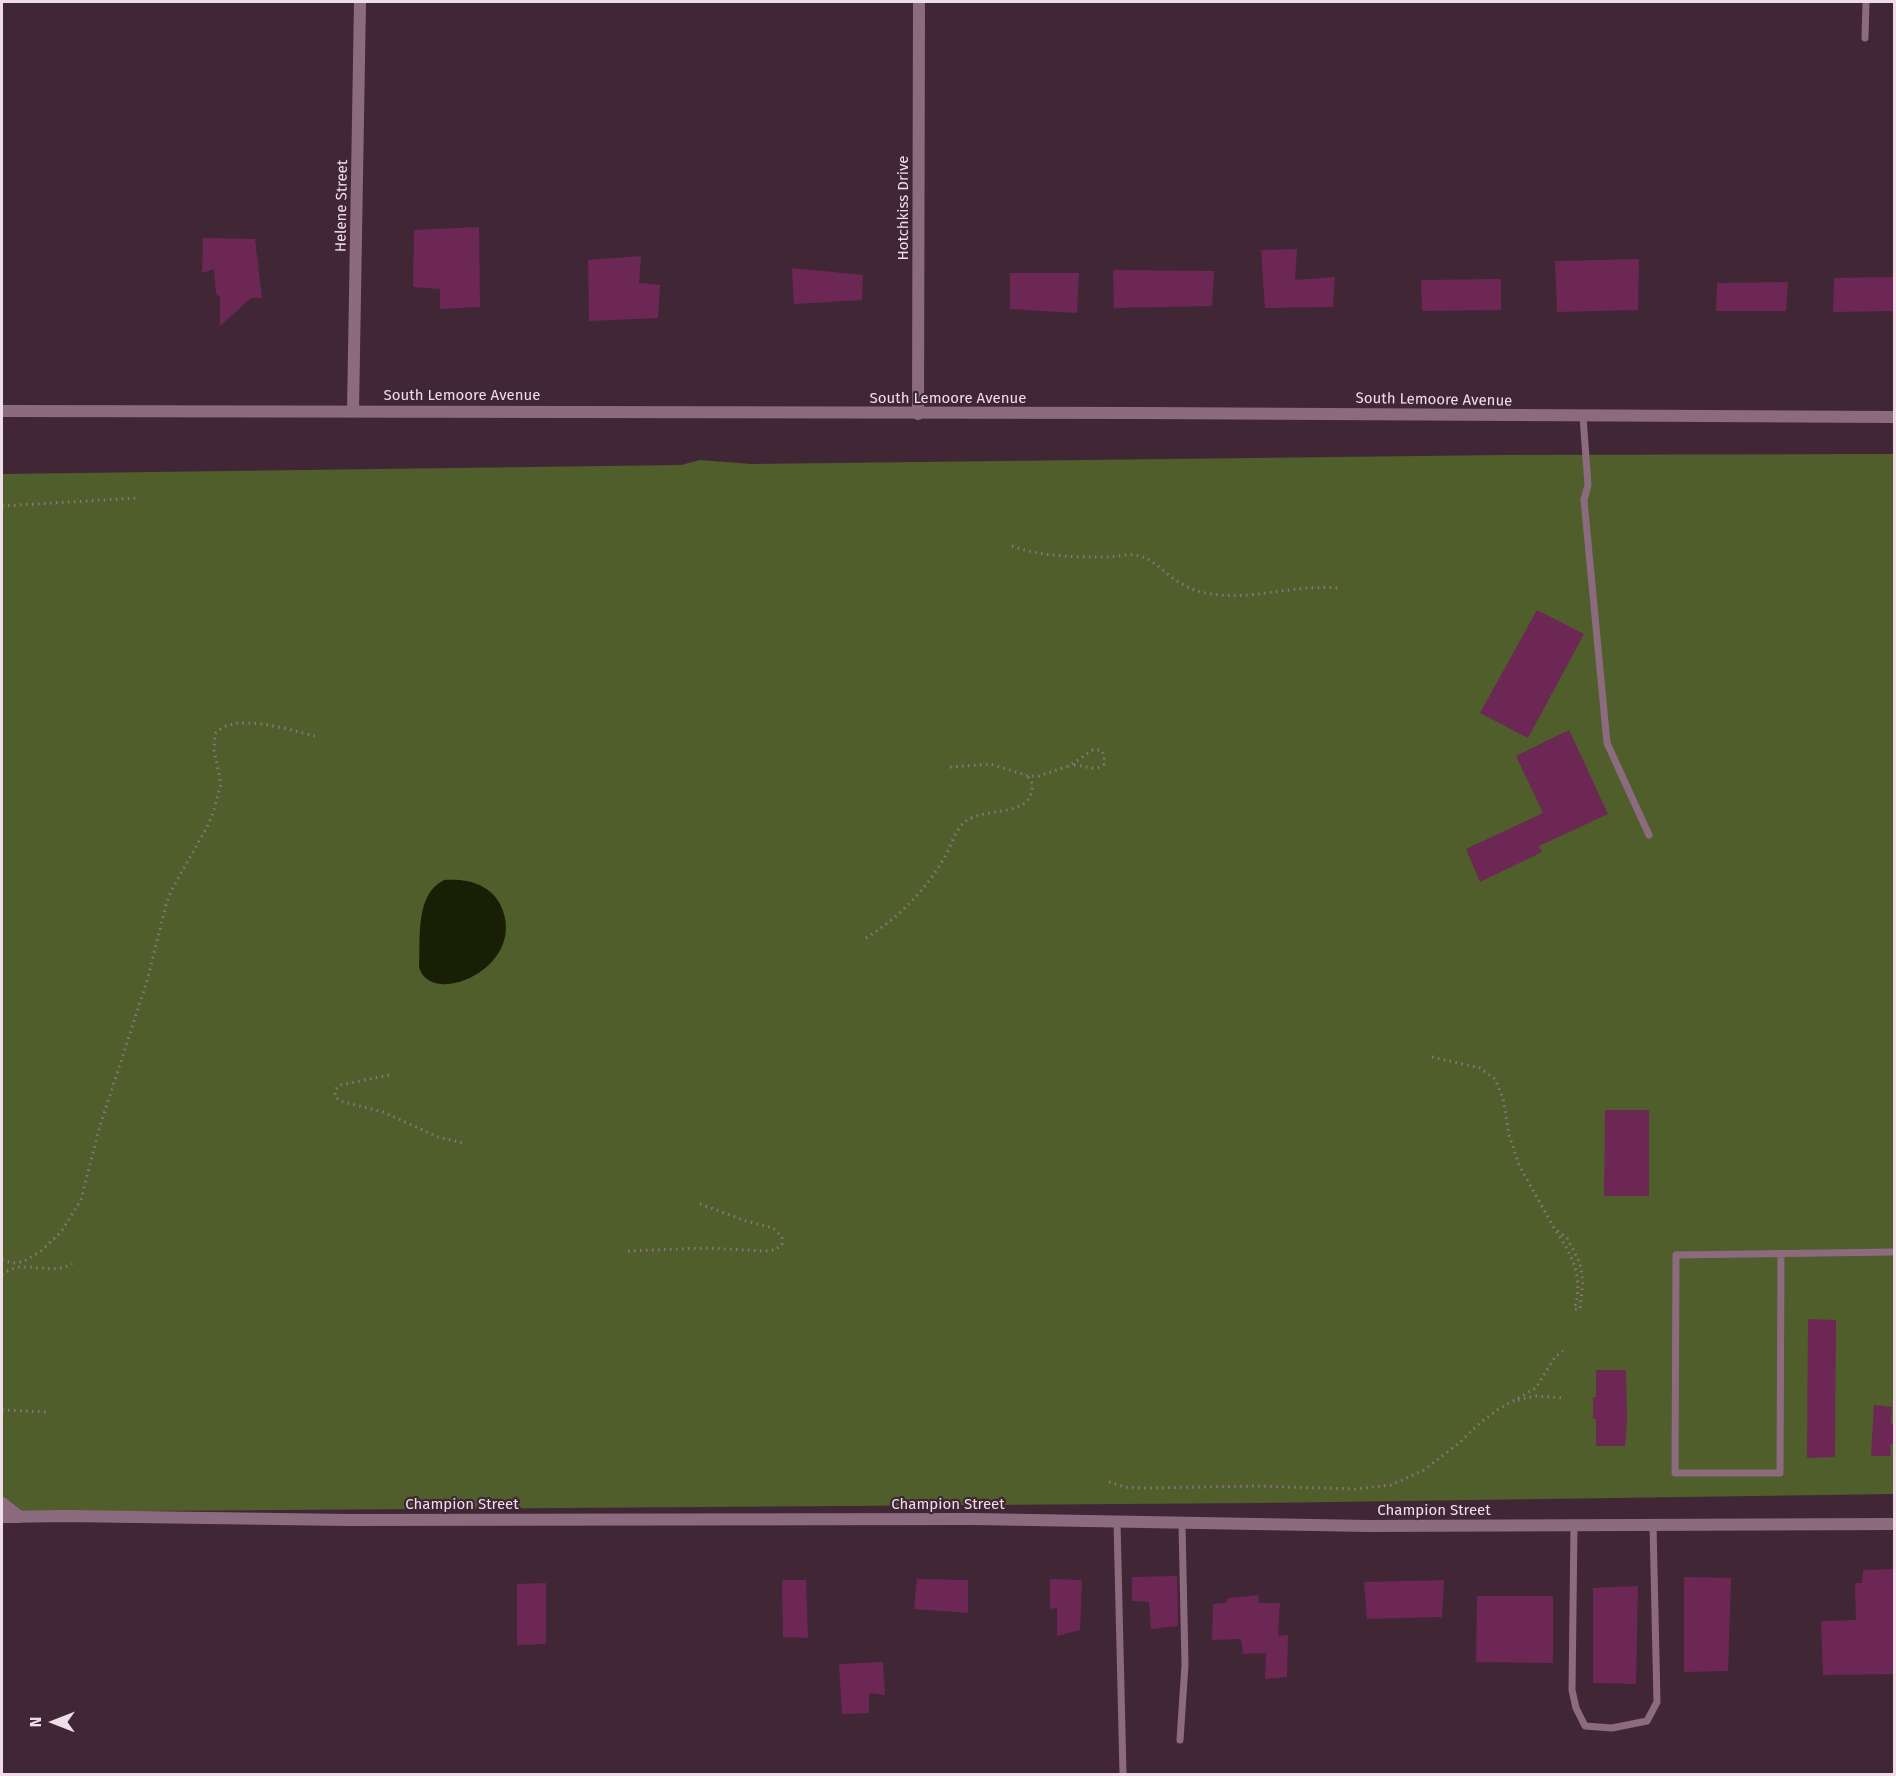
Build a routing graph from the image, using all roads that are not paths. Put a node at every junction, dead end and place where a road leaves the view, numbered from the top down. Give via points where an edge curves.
1 (360, 2) edge
2 (920, 2) edge
3 (1866, 2) edge
4 (1865, 38) dead end
5 (2, 411) edge
6 (353, 411) junction
7 (918, 414) junction
8 (1583, 417) junction
9 (1894, 417) edge
10 (1649, 835) dead end
11 (1894, 1252) edge
12 (1781, 1254) junction
13 (2, 1503) edge
14 (2, 1517) edge
15 (20, 1517) junction
16 (1118, 1522) junction
17 (1182, 1524) junction
18 (1894, 1524) edge
19 (1653, 1525) junction
20 (1574, 1526) junction
21 (1180, 1740) dead end
22 (1124, 1774) edge

1 - 6 street, Helene Street
2 - 7 street, Hotchkiss Drive
3 - 4 lane
5 - 6 street, South Lemoore Avenue
6 - 7 street, South Lemoore Avenue
7 - 8 street, South Lemoore Avenue
8 - 9 street, South Lemoore Avenue
8 - 10 lane via 1588,484 1584,500 1607,743
11 - 12 lane
12 - 12 lane via 1676,1255 1675,1473 1780,1473
13 - 15 street
14 - 15 street, Champion Street
15 - 16 street, Champion Street
16 - 17 street, Champion Street
16 - 22 lane
17 - 20 street, Champion Street
17 - 21 lane via 1185,1665
18 - 19 street, Champion Street
19 - 20 street, Champion Street
19 - 20 lane via 1658,1702 1647,1721 1612,1728 1585,1726 1572,1690

